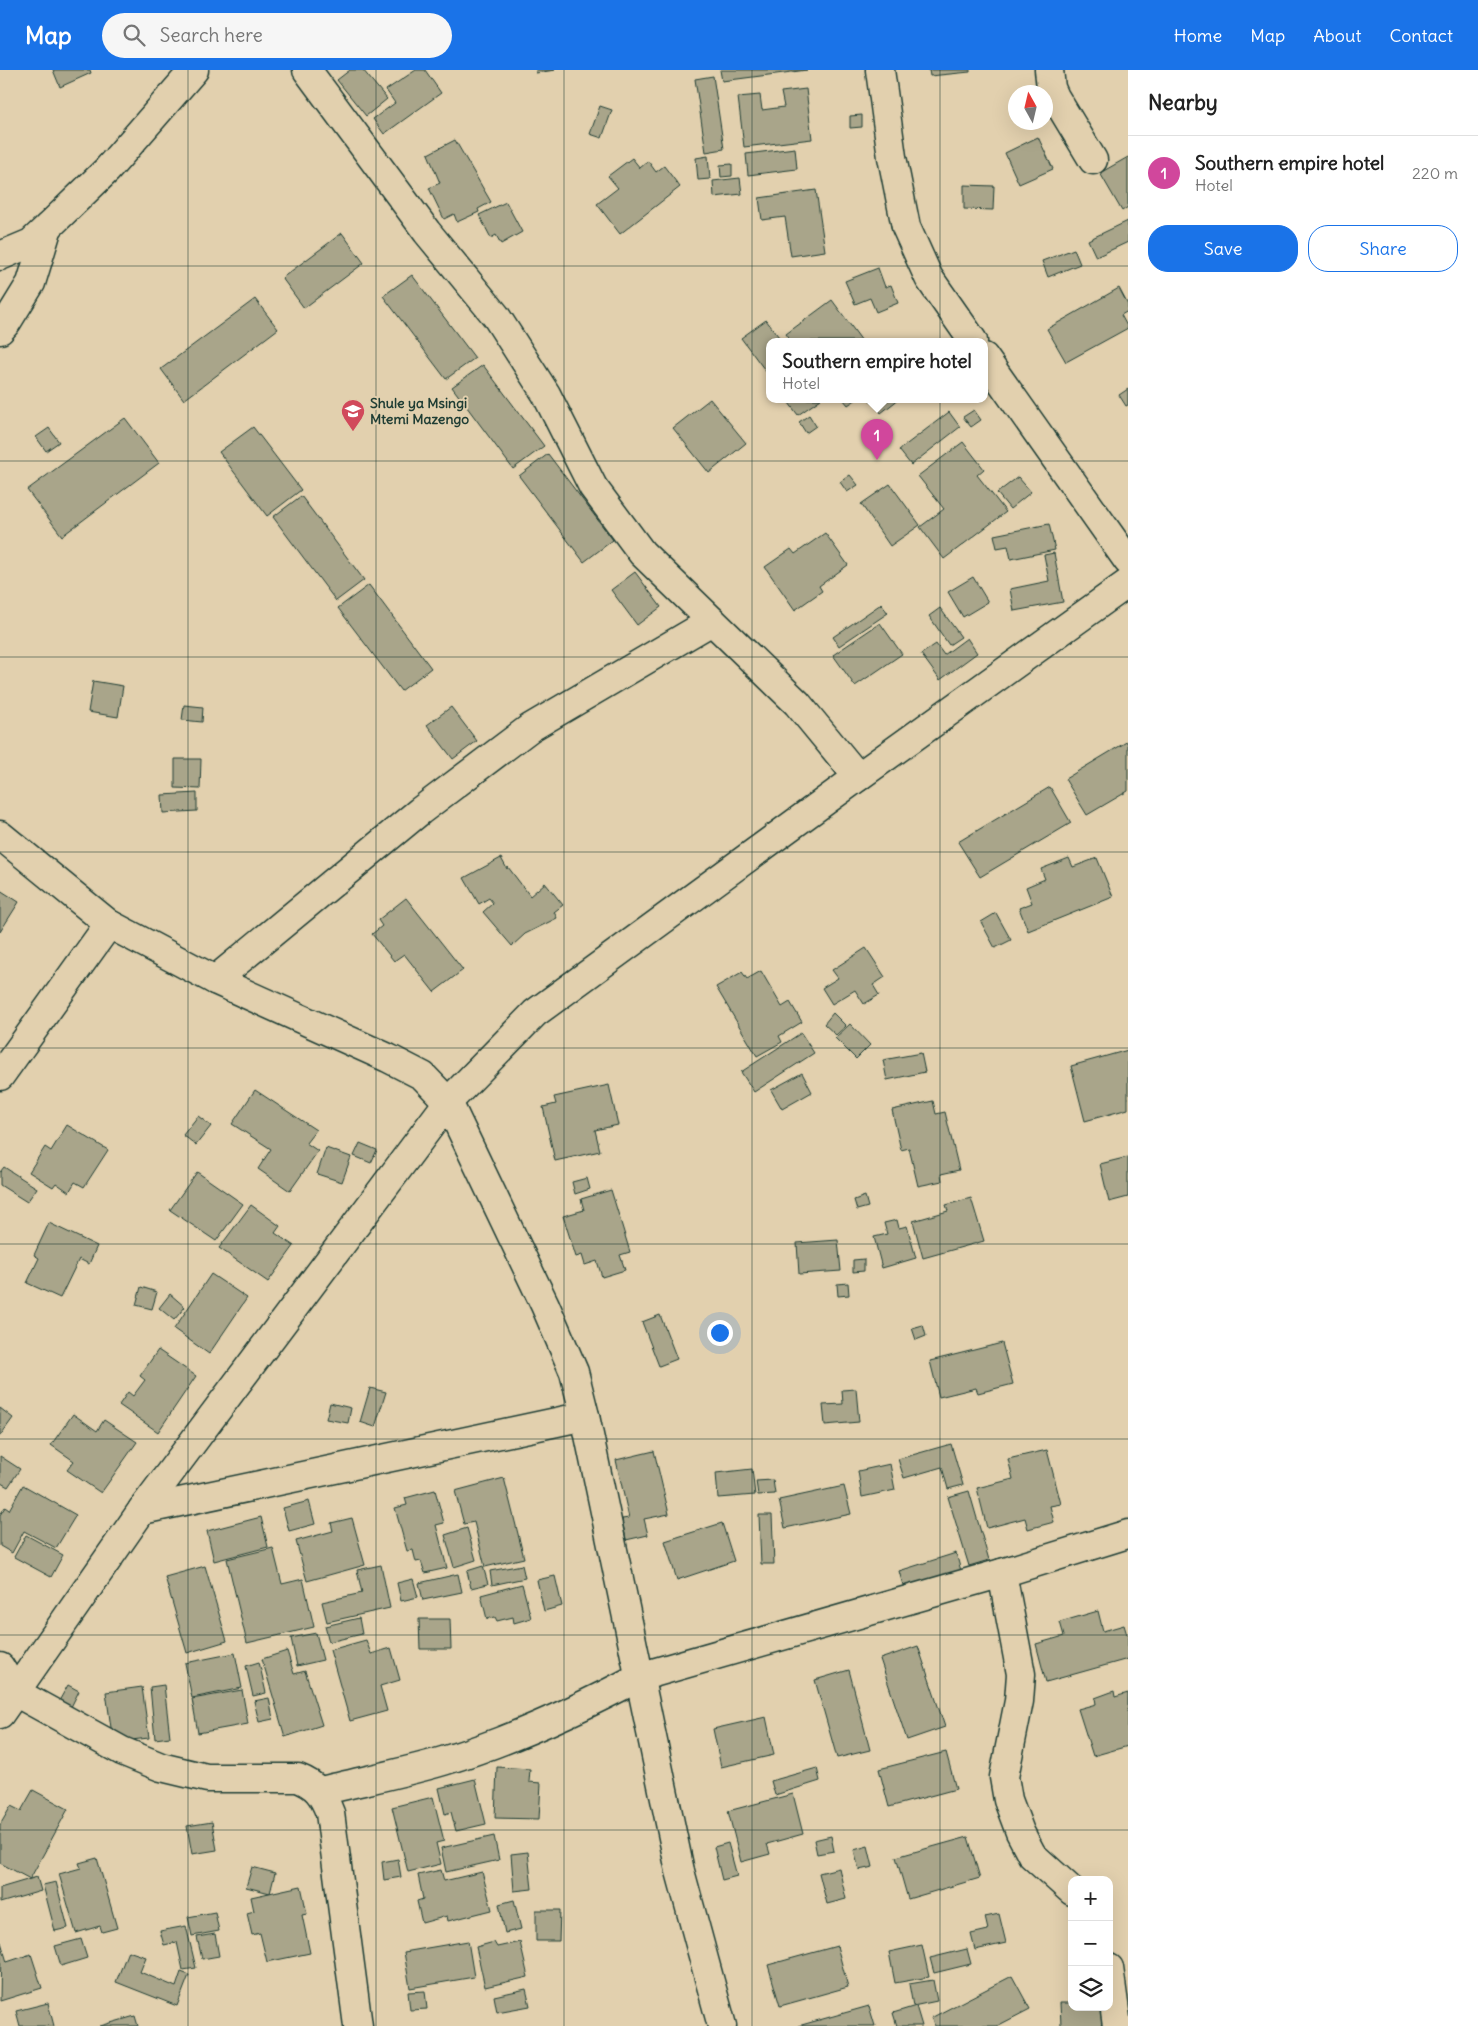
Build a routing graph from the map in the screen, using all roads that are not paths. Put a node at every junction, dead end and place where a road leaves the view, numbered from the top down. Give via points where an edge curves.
1 (194, 70) edge
2 (307, 70) edge
3 (880, 70) edge
4 (1050, 70) edge
5 (1093, 160) dead end
6 (48, 227) junction
7 (0, 256) edge
8 (0, 330) edge
9 (971, 338) edge
10 (988, 363) edge
11 (1128, 562) edge
12 (1128, 583) edge
13 (712, 621) junction
14 (858, 776) junction
15 (0, 835) edge
16 (109, 924) junction
17 (216, 980) junction
18 (0, 1076) edge
19 (448, 1102) junction
20 (586, 1416) junction
21 (142, 1510) junction
22 (1128, 1534) edge
23 (1002, 1573) junction
24 (0, 1667) edge
25 (639, 1677) junction
26 (15, 1692) junction
27 (0, 1714) edge
28 (320, 1791) junction
29 (1068, 1887) edge
30 (1113, 2001) edge
31 (358, 2026) edge
32 (722, 2026) edge
33 (1116, 2026) edge

1 - 6 street via 107,170
2 - 13 street via 427,232 496,316 546,394 593,487 642,553
3 - 9 street via 906,227 929,278
4 - 5 street via 1055,97
6 - 7 street via 31,243
6 - 8 street via 31,283
10 - 11 street
12 - 14 street
13 - 14 street via 797,702
13 - 17 street via 530,728 420,811
14 - 19 street via 535,1013
15 - 16 street
16 - 17 street
16 - 18 street
17 - 19 street via 406,1067 423,1076
19 - 20 street via 545,1305 574,1372
19 - 21 street
20 - 21 street
20 - 25 street
21 - 26 street
22 - 23 street
23 - 25 street
23 - 29 street via 1021,1674 1004,1777 1008,1800 1032,1855
24 - 26 street
25 - 28 street via 535,1727 443,1761
25 - 32 street via 680,1871
26 - 27 street
26 - 28 street via 122,1751 161,1767 207,1778 298,1778
28 - 31 street via 330,1813
30 - 33 street

